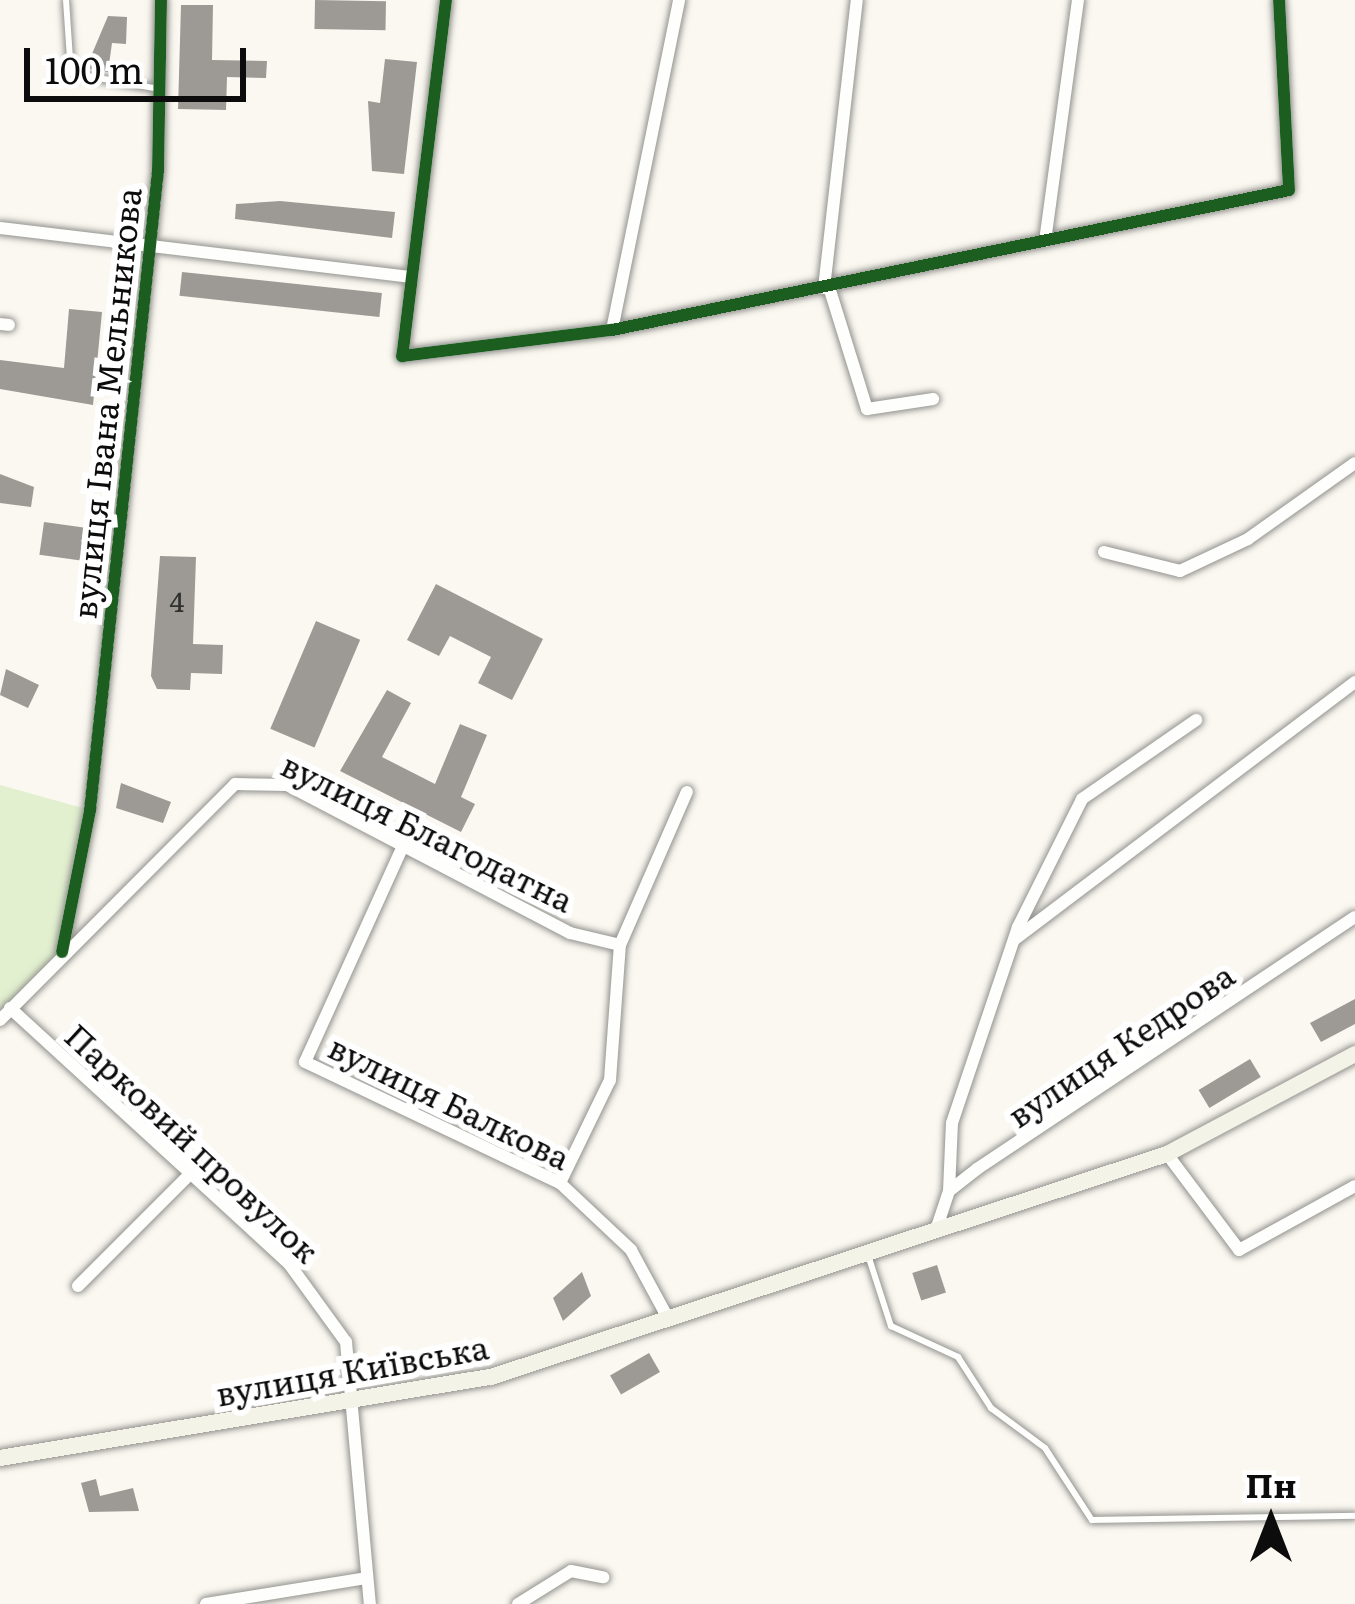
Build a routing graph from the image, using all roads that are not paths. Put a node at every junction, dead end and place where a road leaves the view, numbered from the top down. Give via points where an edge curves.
1 (66, 0) edge
2 (161, 0) edge
3 (446, 0) edge
4 (679, 0) edge
5 (857, 0) edge
6 (1078, 0) edge
7 (1279, 0) edge
8 (159, 89) junction
9 (0, 228) edge
10 (1045, 242) junction
11 (148, 246) junction
12 (412, 277) junction
13 (826, 288) junction
14 (612, 330) junction
15 (933, 399) dead end
16 (1355, 464) edge
17 (1104, 552) dead end
18 (1355, 682) edge
19 (1196, 720) dead end
20 (687, 793) dead end
21 (403, 846) junction
22 (1355, 917) edge
23 (1014, 939) junction
24 (620, 945) junction
25 (62, 952) junction
26 (10, 1008) junction
27 (0, 1020) edge
28 (1355, 1054) edge
29 (1167, 1154) junction
30 (189, 1175) junction
31 (560, 1183) junction
32 (1355, 1186) edge
33 (949, 1191) junction
34 (936, 1230) junction
35 (868, 1255) junction
36 (78, 1286) dead end
37 (669, 1320) junction
38 (354, 1402) junction
39 (0, 1458) edge
40 (1355, 1516) edge
41 (603, 1576) dead end
42 (367, 1578) junction
43 (206, 1604) edge
44 (370, 1604) edge
45 (518, 1604) edge

1 - 8 lane via 70,73
2 - 8 street, вулиця Івана Мельникова
3 - 12 street
4 - 14 street
5 - 13 street
6 - 10 street
7 - 10 street via 1289,190
8 - 11 street, вулиця Івана Мельникова
9 - 11 street
10 - 13 street
11 - 12 street
11 - 25 street, вулиця Івана Мельникова via 90,810
12 - 14 street via 402,356
13 - 14 street
13 - 15 street via 867,409
16 - 17 street via 1248,539 1180,571
18 - 23 street
19 - 23 street via 1082,799
20 - 24 street
21 - 24 street, вулиця Благодатна via 570,933
21 - 25 street, вулиця Благодатна via 258,776 235,784
21 - 31 street, вулиця Балкова via 305,1061
22 - 33 street, вулиця Кедрова
23 - 33 street via 952,1123
24 - 31 street via 610,1080
25 - 26 street, вулиця Благодатна
26 - 27 street, вулиця Благодатна
26 - 30 street, Парковий провулок
28 - 29 main road
29 - 32 street via 1239,1250
29 - 34 main road
30 - 36 street
30 - 38 street, Парковий провулок via 321,1303 346,1342
31 - 37 street, вулиця Балкова via 631,1250
33 - 34 street
34 - 35 main road
35 - 37 main road, вулиця Київська
35 - 40 lane via 891,1326 958,1358 991,1408 1045,1448 1092,1520
37 - 38 main road, вулиця Київська via 491,1377
38 - 39 main road, вулиця Київська
38 - 42 street, Парковий провулок
41 - 45 street via 572,1571
42 - 43 street
42 - 44 street, Парковий провулок

